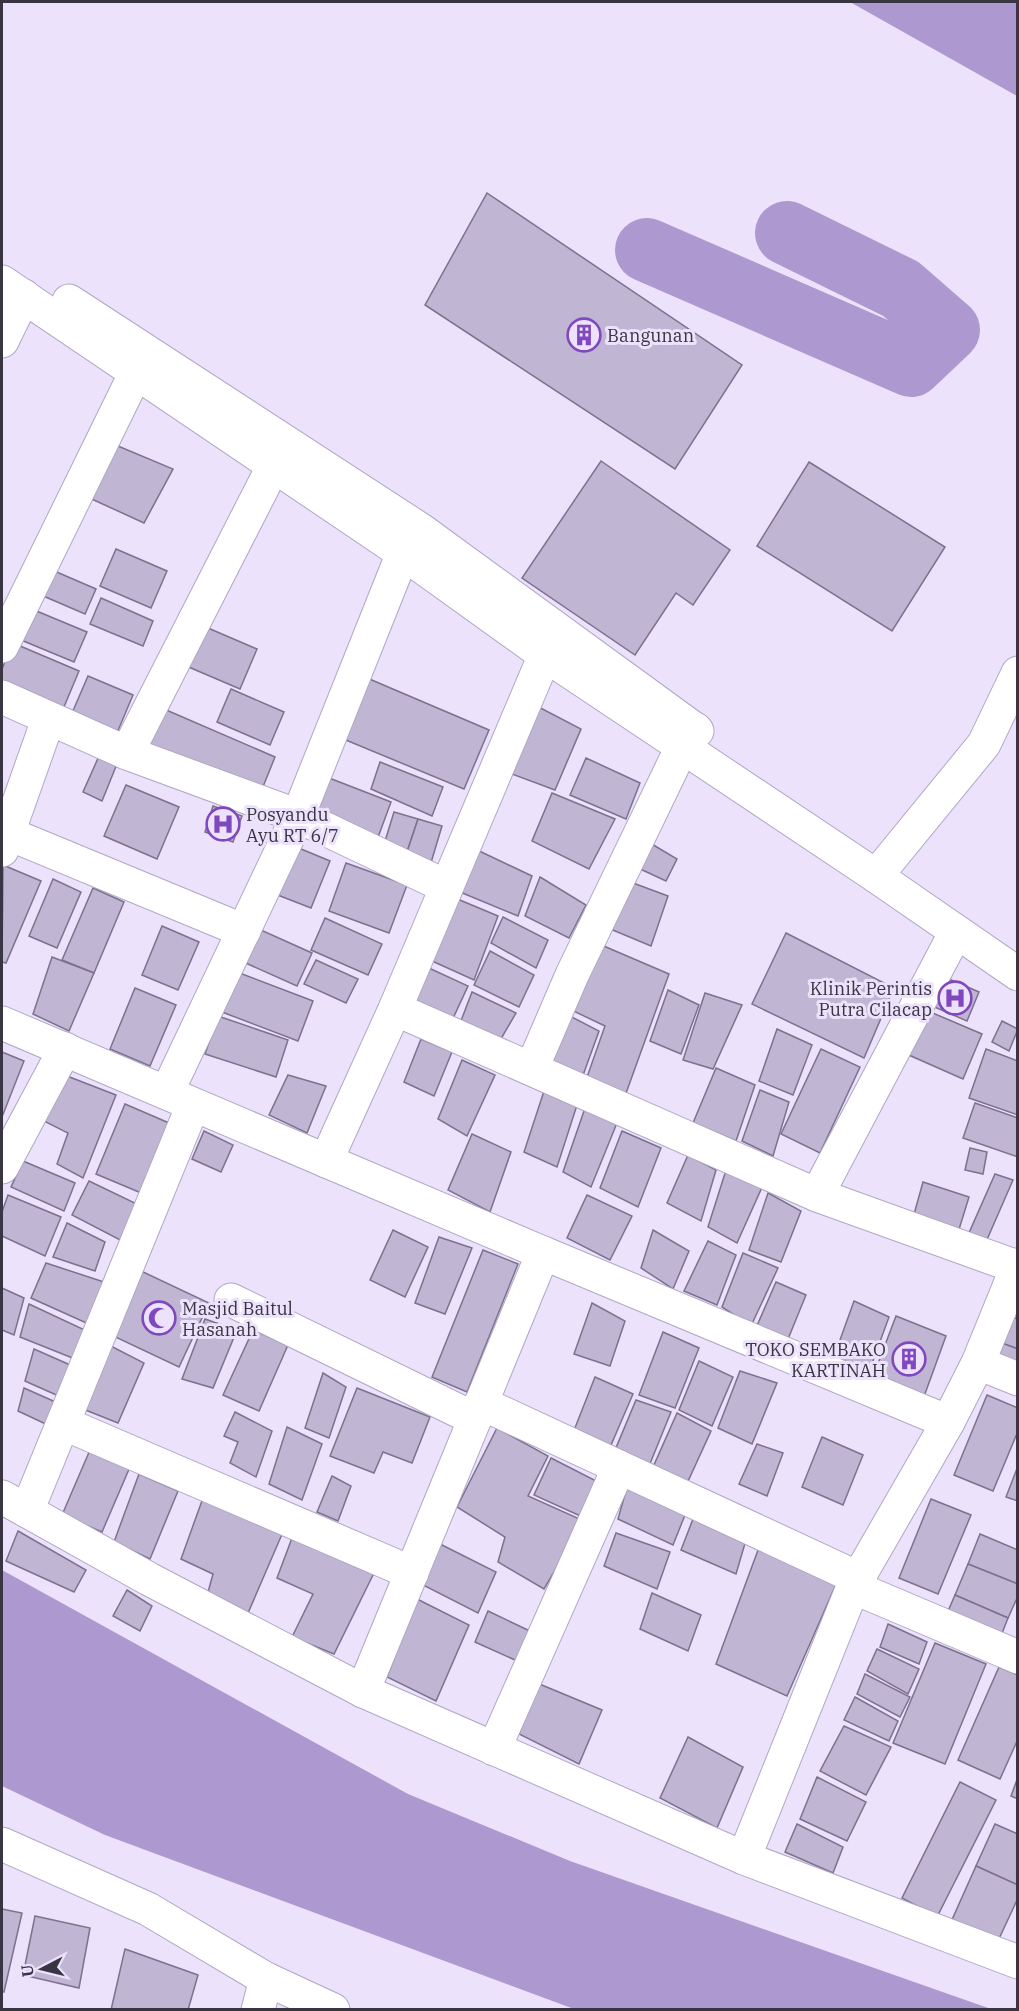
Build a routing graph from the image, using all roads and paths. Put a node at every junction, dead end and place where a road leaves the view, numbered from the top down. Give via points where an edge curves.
1 (2, 258) edge
2 (13, 289) edge
3 (2, 341) edge
4 (140, 362) junction
5 (274, 465) junction
6 (412, 541) junction
7 (2, 646) edge
8 (545, 655) junction
9 (1017, 672) edge
10 (2, 697) edge
11 (48, 720) junction
12 (688, 738) junction
13 (127, 753) junction
14 (298, 816) junction
15 (4, 838) edge
16 (882, 868) junction
17 (446, 886) junction
18 (244, 931) junction
19 (956, 932) junction
20 (1017, 949) edge
21 (1017, 974) edge
22 (395, 1009) junction
23 (2, 1023) edge
24 (64, 1049) junction
25 (532, 1068) junction
26 (180, 1099) junction
27 (326, 1161) junction
28 (2, 1167) edge
29 (817, 1194) junction
30 (543, 1252) junction
31 (1017, 1266) edge
32 (231, 1300) dead end
33 (978, 1363) junction
34 (1017, 1379) edge
35 (478, 1411) junction
36 (948, 1422) junction
37 (65, 1424) junction
38 (619, 1467) junction
39 (14, 1504) edge
40 (412, 1573) junction
41 (856, 1582) junction
42 (1017, 1657) edge
43 (363, 1691) junction
44 (494, 1749) junction
45 (2, 1844) edge
46 (744, 1858) junction
47 (1017, 1962) edge
48 (262, 1994) edge
49 (333, 2010) edge

1 - 4 street
2 - 3 street
2 - 4 street
4 - 5 street
4 - 6 street
4 - 7 street
5 - 6 street
5 - 13 street
6 - 8 street
6 - 12 street
6 - 14 street
8 - 12 street
8 - 17 street
9 - 16 street via 984,744
10 - 11 street
11 - 13 street
11 - 15 street
12 - 16 street
12 - 25 street via 572,975
13 - 14 street
14 - 17 street
14 - 18 street
15 - 18 street
16 - 19 street
16 - 20 street
17 - 22 street
18 - 26 street
19 - 21 street
19 - 29 street
22 - 25 street
22 - 27 street
23 - 24 street
24 - 26 street
24 - 28 street
25 - 29 street
26 - 27 street
26 - 37 street
27 - 30 street
29 - 31 street
30 - 35 street
30 - 36 street
31 - 33 street
32 - 35 street
33 - 34 street
33 - 36 street
35 - 38 street
35 - 40 street
36 - 41 street
37 - 39 street
37 - 40 street
38 - 41 street
38 - 44 street
39 - 43 street
40 - 43 street
41 - 42 street
41 - 46 street
43 - 44 street
44 - 46 street
45 - 48 street via 148,1909
46 - 47 street
48 - 49 street

